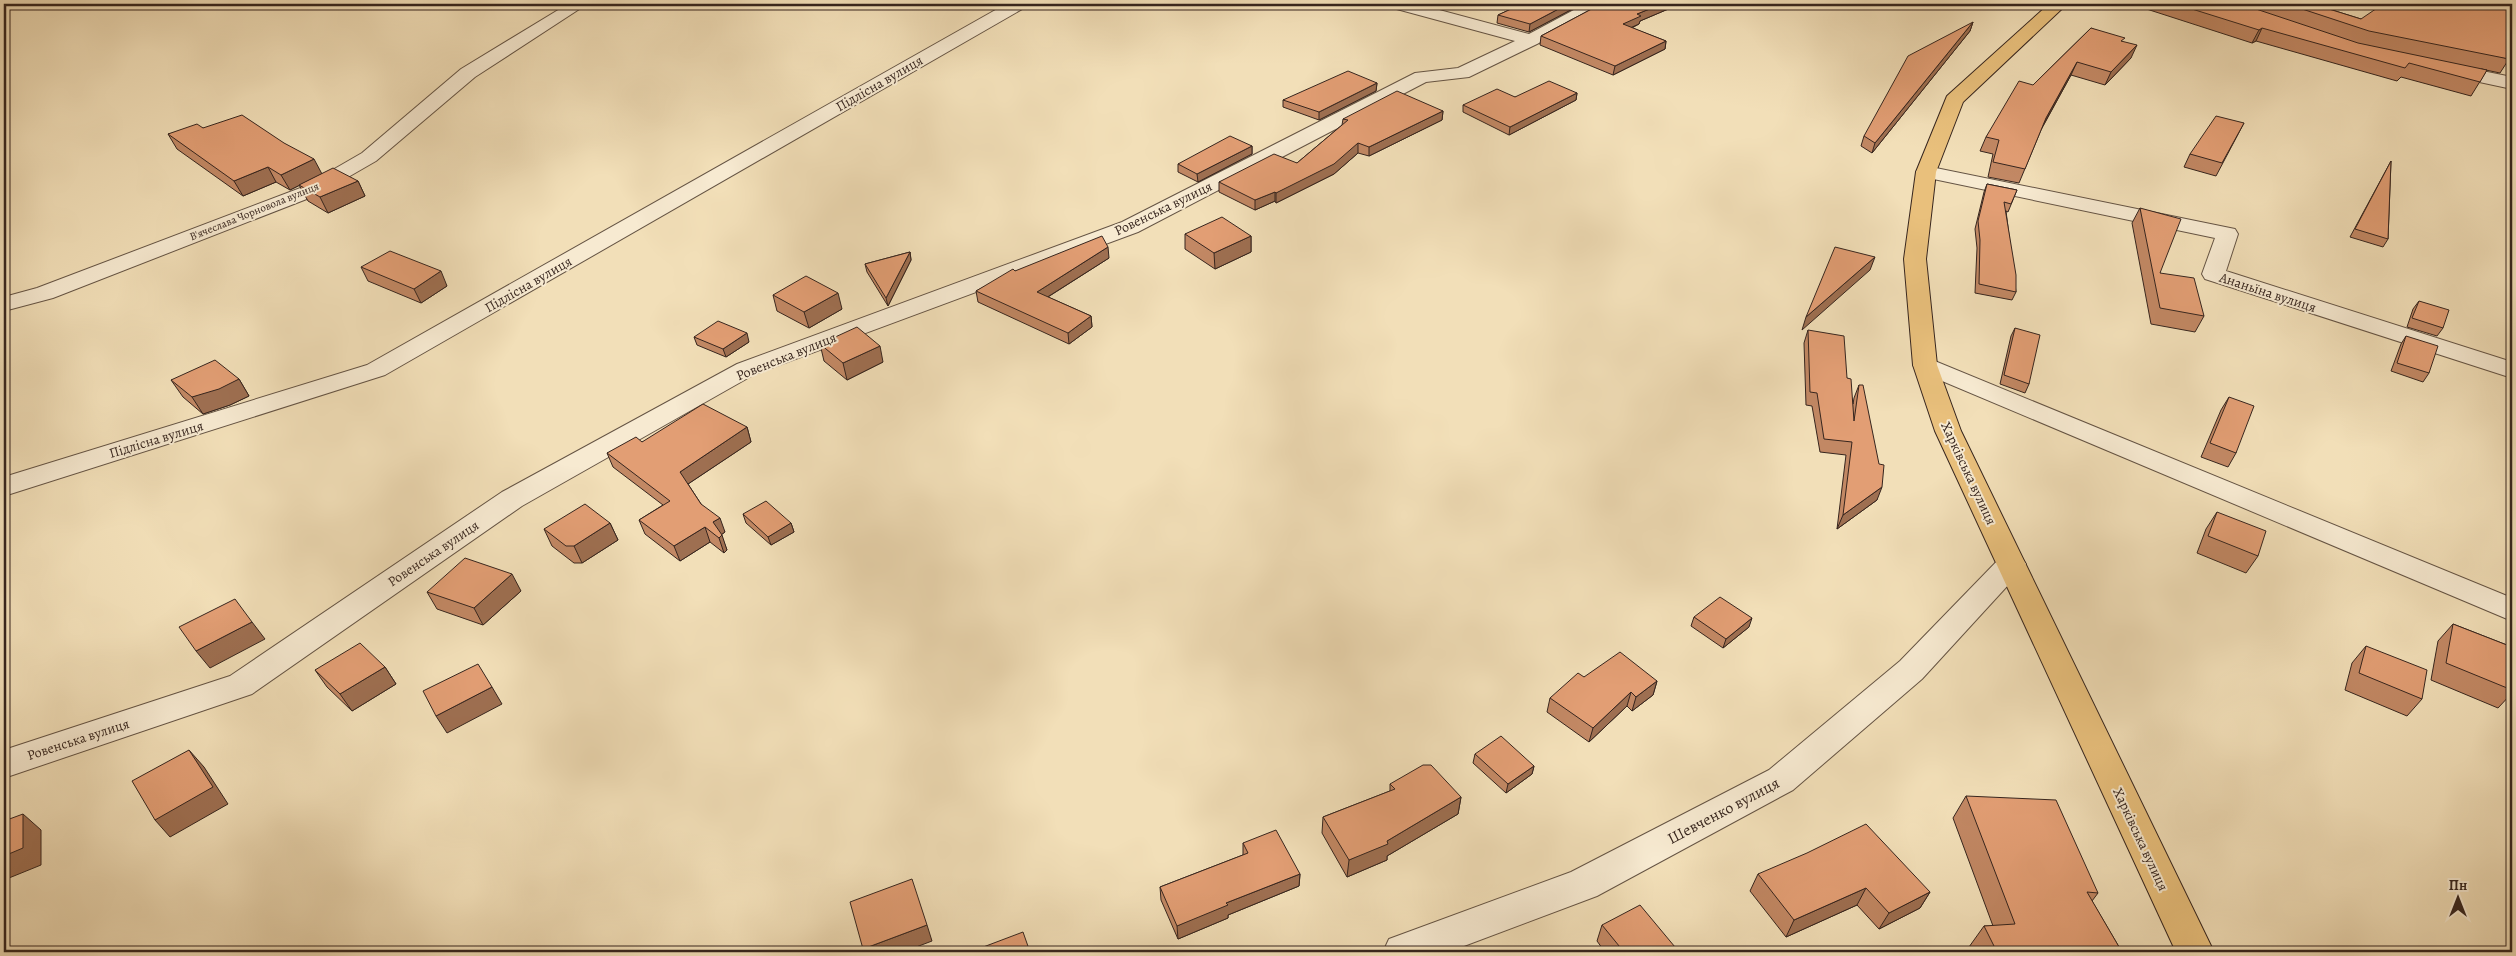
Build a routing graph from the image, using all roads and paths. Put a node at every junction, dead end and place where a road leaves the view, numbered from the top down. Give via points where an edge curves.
1 (593, 4) edge
2 (1018, 4) edge
3 (1398, 4) edge
4 (1597, 4) edge
5 (2059, 4) edge
6 (575, 7) edge
7 (1531, 40) junction
8 (2434, 67) edge
9 (2512, 82) edge
10 (1926, 172) junction
11 (4, 304) edge
12 (1925, 365) junction
13 (2512, 370) edge
14 (4, 487) edge
15 (2011, 564) junction
16 (2512, 610) edge
17 (4, 764) edge
18 (1402, 952) edge
19 (2195, 952) edge

1 - 6 street, В'ячеслава Чорновола вулиця
2 - 14 street, Підлісна вулиця via 376,370
3 - 7 street
4 - 7 street, Ровенська вулиця
5 - 10 main road, Харківська вулиця via 1954,100
6 - 11 street, В'ячеслава Чорновола вулиця via 468,73 369,157 310,191 45,293
7 - 17 street, Ровенська вулиця via 1462,73 1422,77 1130,227 746,369 512,499 241,684
8 - 9 street
10 - 12 main road, Харківська вулиця via 1915,259
10 - 13 street, Ананьїна вулиця via 2227,234 2213,274
12 - 15 main road, Харківська вулиця via 1948,431
12 - 16 street
15 - 18 street, Шевченко вулиця via 1911,670 1781,780 1584,884
15 - 19 main road, Харківська вулиця

